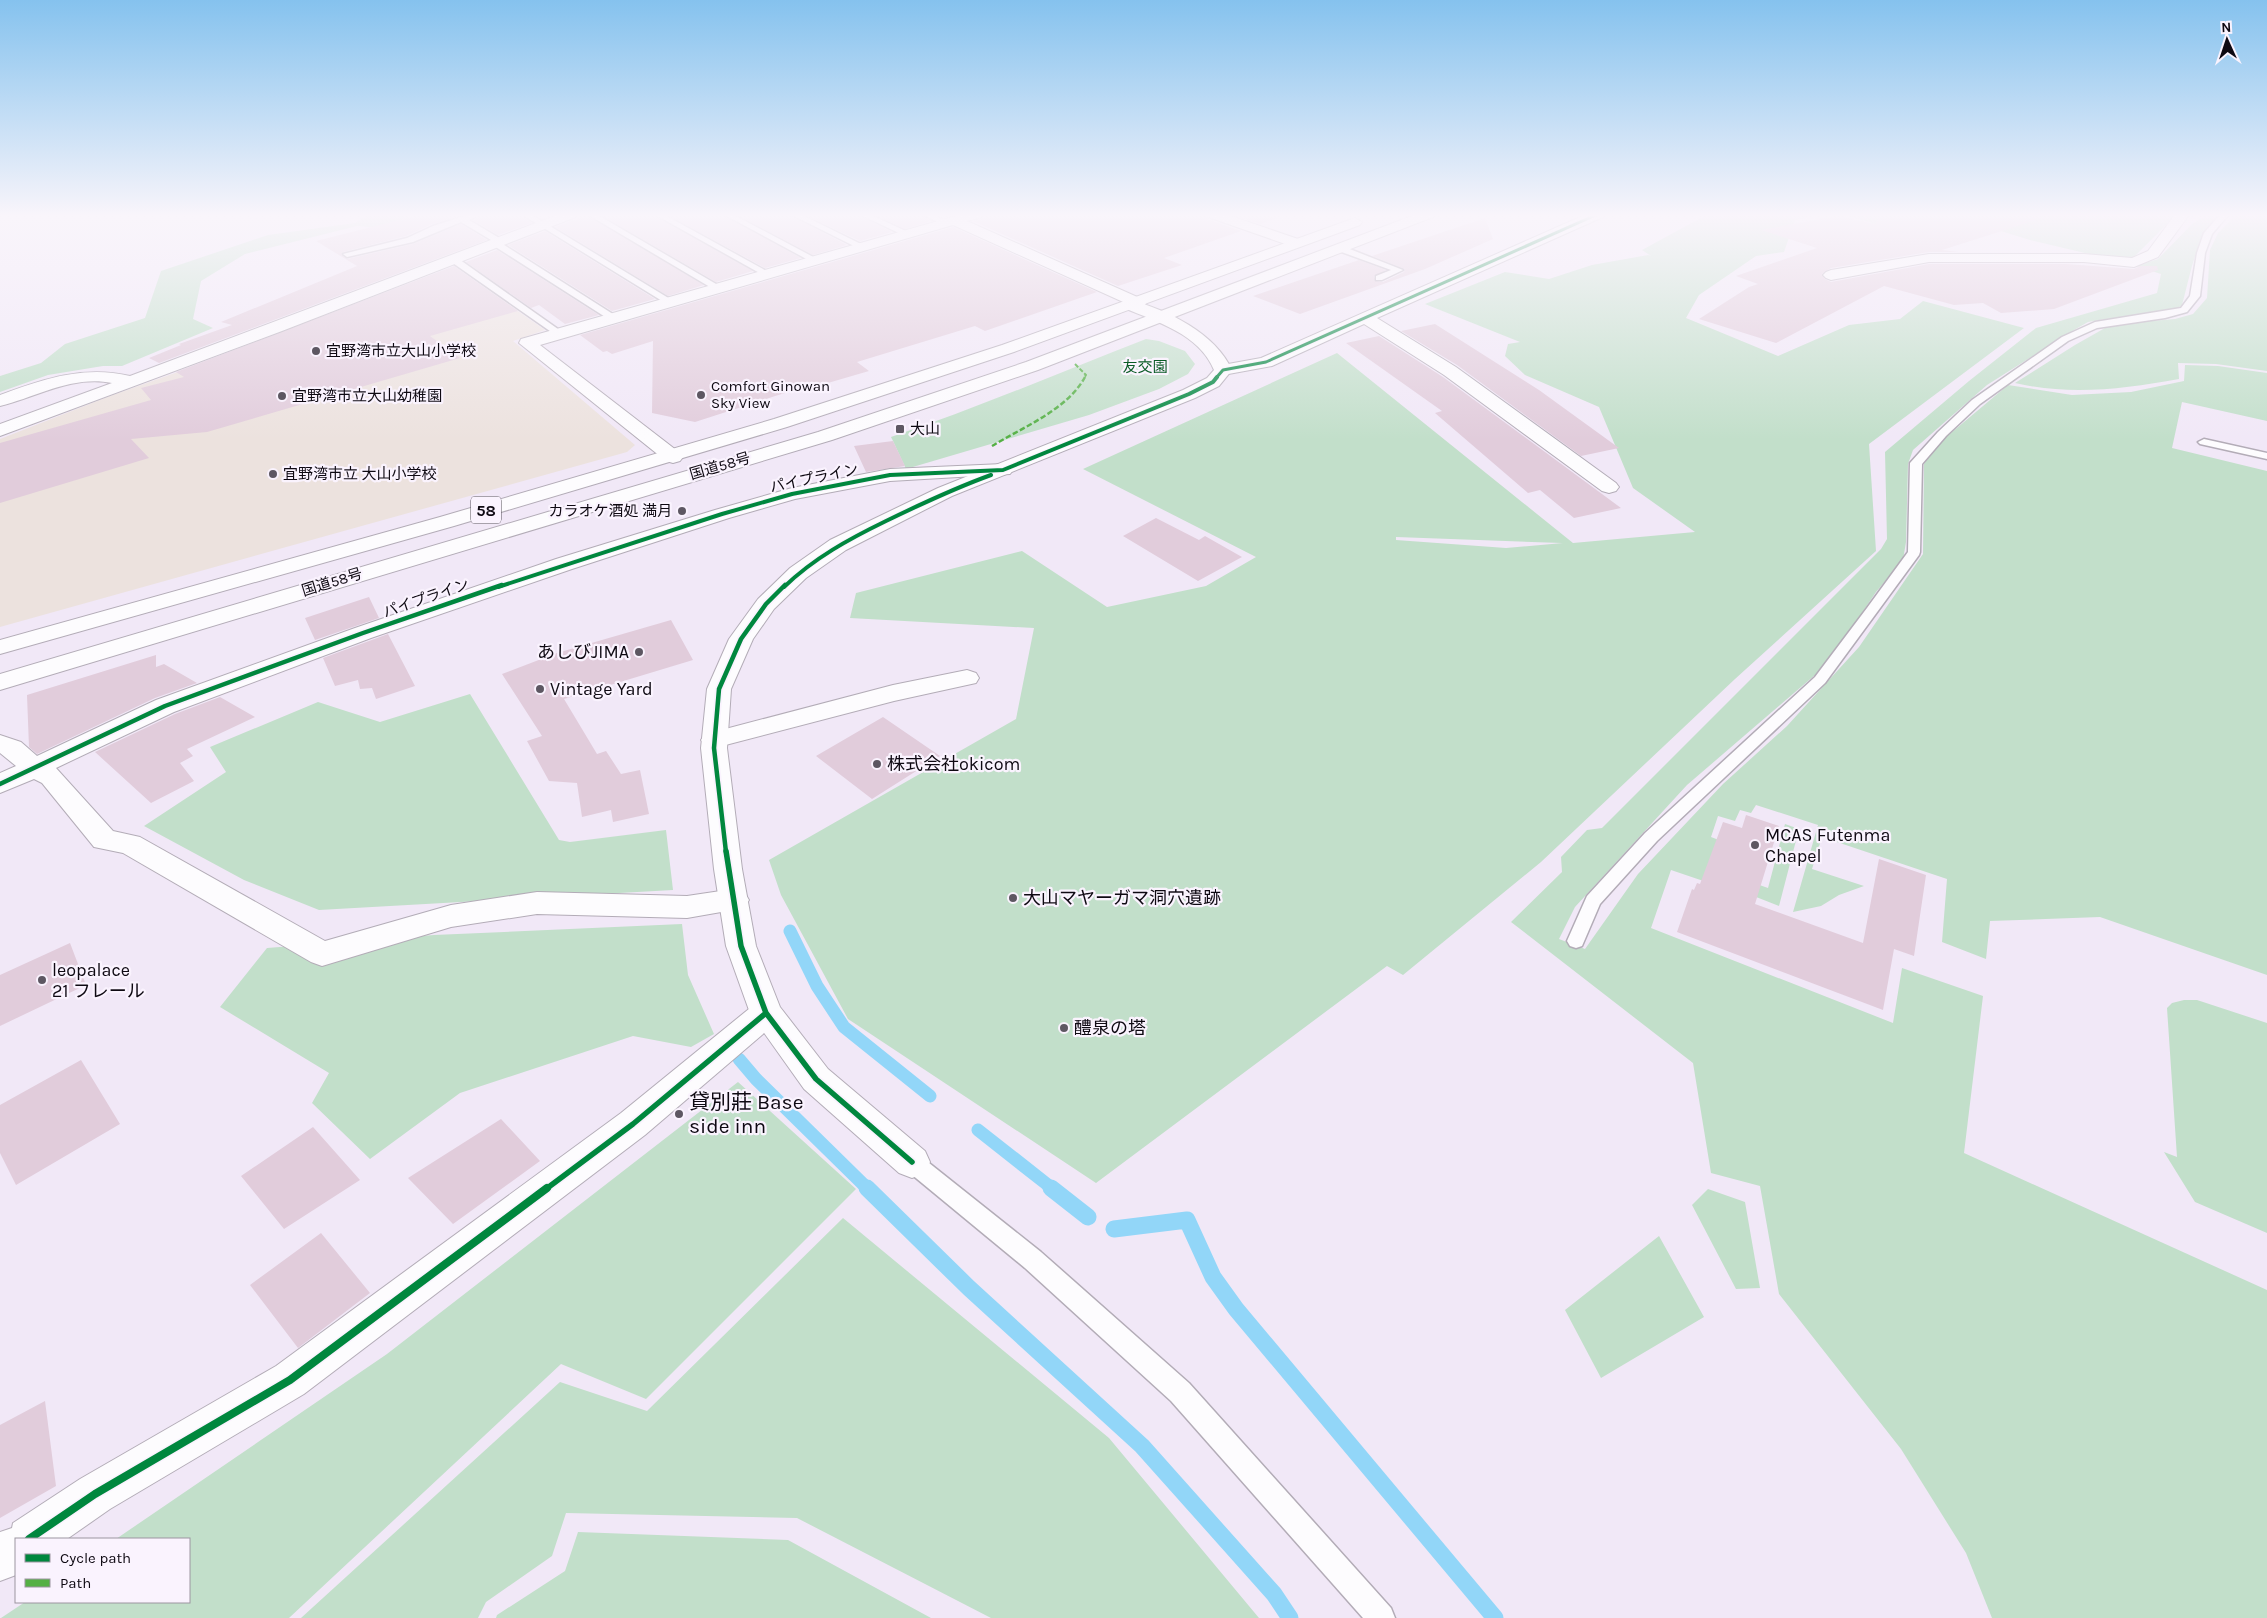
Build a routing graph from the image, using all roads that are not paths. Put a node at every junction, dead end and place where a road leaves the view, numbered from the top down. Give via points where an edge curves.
1 (373, 290) edge
2 (497, 290) edge
3 (569, 290) edge
4 (650, 290) edge
5 (713, 290) edge
6 (1104, 290) edge
7 (1172, 290) edge
8 (1230, 290) edge
9 (1428, 290) edge
10 (2196, 290) edge
11 (670, 302) junction
12 (1134, 304) junction
13 (1158, 317) junction
14 (1364, 317) junction
15 (613, 318) junction
16 (560, 334) junction
17 (1223, 370) junction
18 (130, 382) junction
19 (0, 401) edge
20 (0, 430) edge
21 (2204, 442) dead end
22 (2267, 456) edge
23 (673, 457) junction
24 (1003, 470) junction
25 (1609, 487) dead end
26 (0, 648) edge
27 (967, 678) dead end
28 (0, 682) edge
29 (714, 740) junction
30 (0, 744) edge
31 (34, 767) junction
32 (0, 784) edge
33 (734, 900) junction
34 (1576, 941) dead end
35 (766, 1014) junction
36 (912, 1162) joint
37 (30, 1538) edge
38 (15, 1549) edge
39 (0, 1559) edge
40 (1381, 1618) edge

1 - 18 main road
2 - 16 lane
3 - 15 lane
4 - 11 lane
5 - 11 main road
6 - 12 main road
7 - 12 main road, 国道58号 / 58
8 - 13 main road, 国道58号 / 58
9 - 14 main road
10 - 34 lane via 2184,310 2095,325 2065,338 1976,402 1942,434 1916,463 1914,552 1872,611 1820,680 1644,844 1593,901
11 - 15 main road
12 - 13 main road
12 - 23 main road, 国道58号 / 58 via 896,387
13 - 17 main road via 1213,348
13 - 28 main road, 国道58号 / 58 via 1032,366 825,436
14 - 17 main road via 1266,362
14 - 25 main road via 1450,371
15 - 16 main road
16 - 23 main road via 527,343
17 - 24 main road, パイプライン via 1213,382 1189,394
18 - 19 main road via 107,375 78,377
18 - 20 main road
21 - 22 lane
23 - 26 main road, 国道58号 / 58
24 - 29 main road via 945,492 838,545 798,573 766,604 742,640 719,689
24 - 31 main road, パイプライン via 890,475 792,494 722,514 564,564 228,682 165,706
27 - 29 main road via 893,693
29 - 33 main road
30 - 31 main road via 12,748
31 - 32 main road, パイプライン
31 - 33 main road via 51,777 104,840 130,844 322,954 451,916 537,904 687,907
33 - 35 main road via 741,946
35 - 36 main road via 816,1079
35 - 37 main road via 633,1124 290,1380 95,1494
36 - 40 lane via 1033,1260 1180,1392
38 - 39 main road

